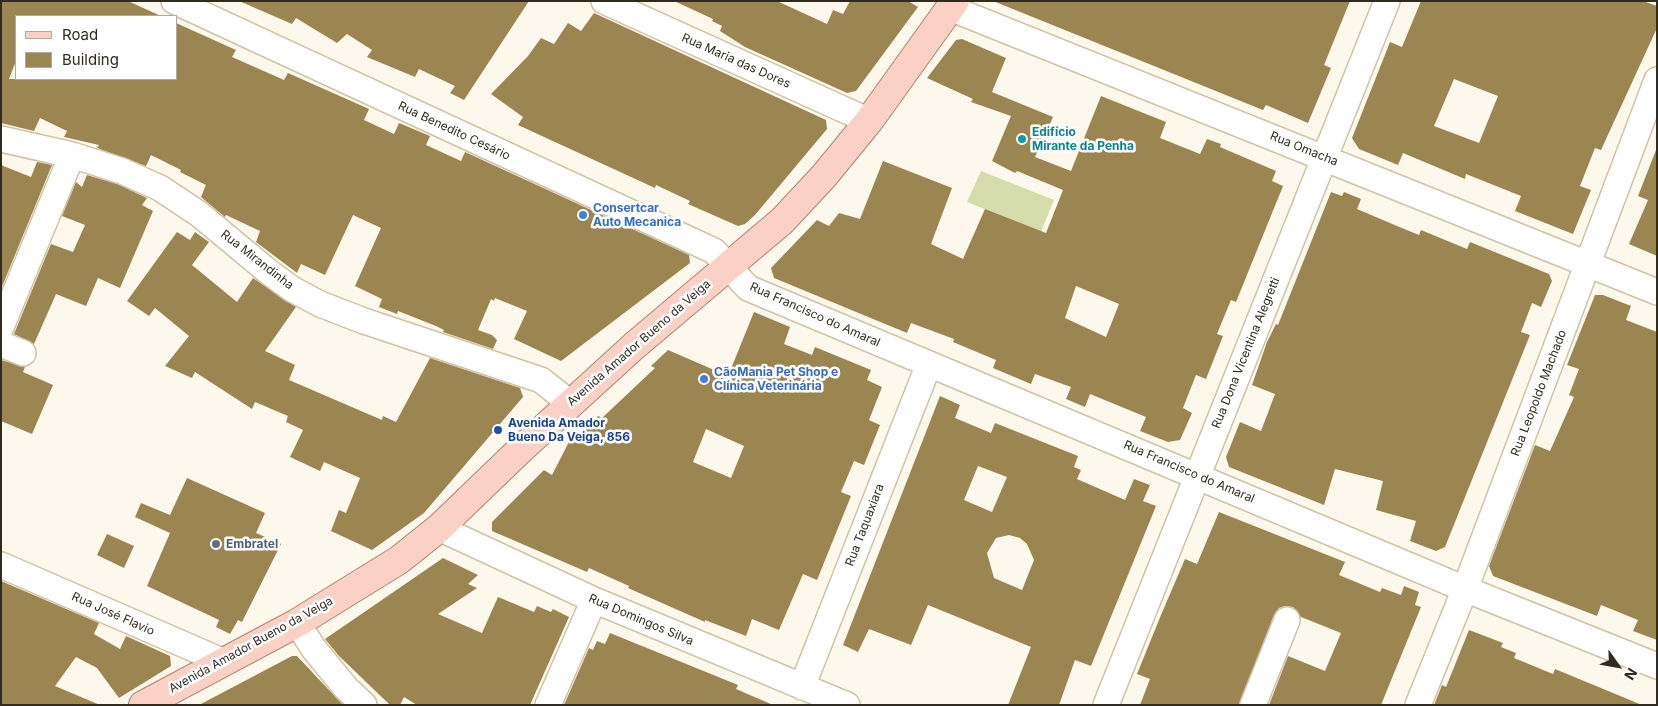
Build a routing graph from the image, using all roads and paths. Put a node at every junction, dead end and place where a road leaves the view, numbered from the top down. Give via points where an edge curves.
1 (174, 1) edge
2 (604, 1) edge
3 (1386, 1) edge
4 (953, 4) edge
5 (1657, 80) edge
6 (868, 121) junction
7 (1, 139) edge
8 (72, 156) junction
9 (1325, 158) junction
10 (1587, 264) junction
11 (728, 266) junction
12 (1657, 292) edge
13 (1, 327) edge
14 (929, 364) junction
15 (570, 403) junction
16 (1196, 475) junction
17 (439, 528) junction
18 (1, 565) edge
19 (1465, 589) junction
20 (594, 600) junction
21 (1287, 620) dead end
22 (297, 623) junction
23 (224, 662) junction
24 (1657, 666) edge
25 (802, 686) junction
26 (836, 703) edge
27 (143, 705) edge
28 (364, 705) edge
29 (548, 705) edge
30 (1106, 705) edge
31 (1253, 705) edge
32 (1418, 705) edge

1 - 11 street, Rua Benedito Cesário via 714,251
2 - 6 street, Rua Maria das Dores
3 - 9 street, Rua Dona Vicentina Alegretti
4 - 6 main road, Avenida Amador Bueno da Veiga
4 - 9 street, Rua Omacha
5 - 10 street, Rua Leopoldo Machado
6 - 11 main road, Avenida Amador Bueno da Veiga via 824,176 782,221
7 - 8 street, Rua Mirandinha
8 - 13 street
8 - 15 street, Rua Mirandinha via 122,171 160,188 199,214 292,289 320,304 541,380
9 - 10 street, Rua Omacha
9 - 16 street, Rua Dona Vicentina Alegretti
10 - 12 street, Rua Omacha
10 - 19 street, Rua Leopoldo Machado
11 - 14 street, Rua Francisco do Amaral via 748,288
11 - 15 main road, Avenida Amador Bueno da Veiga
14 - 16 street, Rua Francisco do Amaral
14 - 25 street, Rua Taquaxiara
15 - 17 main road, Avenida Amador Bueno da Veiga
16 - 19 street, Rua Francisco do Amaral
16 - 30 street, Rua Dona Vicentina Alegretti
17 - 20 street, Rua Domingos Silva
17 - 22 main road, Avenida Amador Bueno da Veiga via 399,560
18 - 23 street, Rua José Flavio
19 - 24 street, Rua Francisco do Amaral
19 - 32 street, Rua Leopoldo Machado
20 - 25 street, Rua Domingos Silva
20 - 29 street
21 - 31 street
22 - 23 main road, Avenida Amador Bueno da Veiga
22 - 28 street via 314,649
23 - 27 main road, Avenida Amador Bueno da Veiga
25 - 26 street, Rua Domingos Silva

